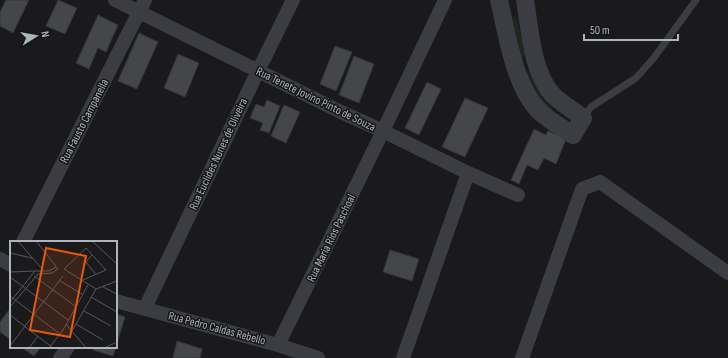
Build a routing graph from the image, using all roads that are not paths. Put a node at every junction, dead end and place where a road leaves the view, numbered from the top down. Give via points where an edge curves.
1 (115, 0) edge
2 (294, 0) edge
3 (445, 0) edge
4 (499, 0) edge
5 (526, 0) edge
6 (696, 0) edge
7 (142, 6) edge
8 (258, 71) junction
9 (583, 118) junction
10 (383, 131) junction
11 (468, 173) junction
12 (518, 195) dead end
13 (24, 241) edge
14 (0, 259) edge
15 (10, 264) edge
16 (728, 273) edge
17 (117, 301) edge
18 (145, 308) junction
19 (278, 345) junction
20 (67, 348) edge
21 (60, 358) edge
22 (318, 358) edge
23 (403, 358) edge
24 (522, 358) edge

1 - 7 street, Rua Tenete Jovino Pinto de Souza
2 - 8 street, Rua Euclides Nunes de Oliveira
3 - 10 street, Rua Maria Rios Paschoal
4 - 9 street via 515,68 526,94 537,109 573,135
5 - 9 street via 536,64 544,81 552,94
6 - 9 lane via 636,78 591,107
7 - 8 street, Rua Tenete Jovino Pinto de Souza
7 - 13 street, Rua Fausto Campanella
8 - 10 street, Rua Tenete Jovino Pinto de Souza
8 - 18 street, Rua Euclides Nunes de Oliveira
10 - 11 street, Rua Tenete Jovino Pinto de Souza
10 - 19 street, Rua Maria Rios Paschoal
11 - 12 street, Rua Tenete Jovino Pinto de Souza
11 - 23 street
14 - 15 street
16 - 24 street via 600,182 582,189
17 - 18 street, Rua Pedro Caldas Rebello
18 - 19 street, Rua Pedro Caldas Rebello
19 - 22 street, Rua Pedro Caldas Rebello
20 - 21 street

